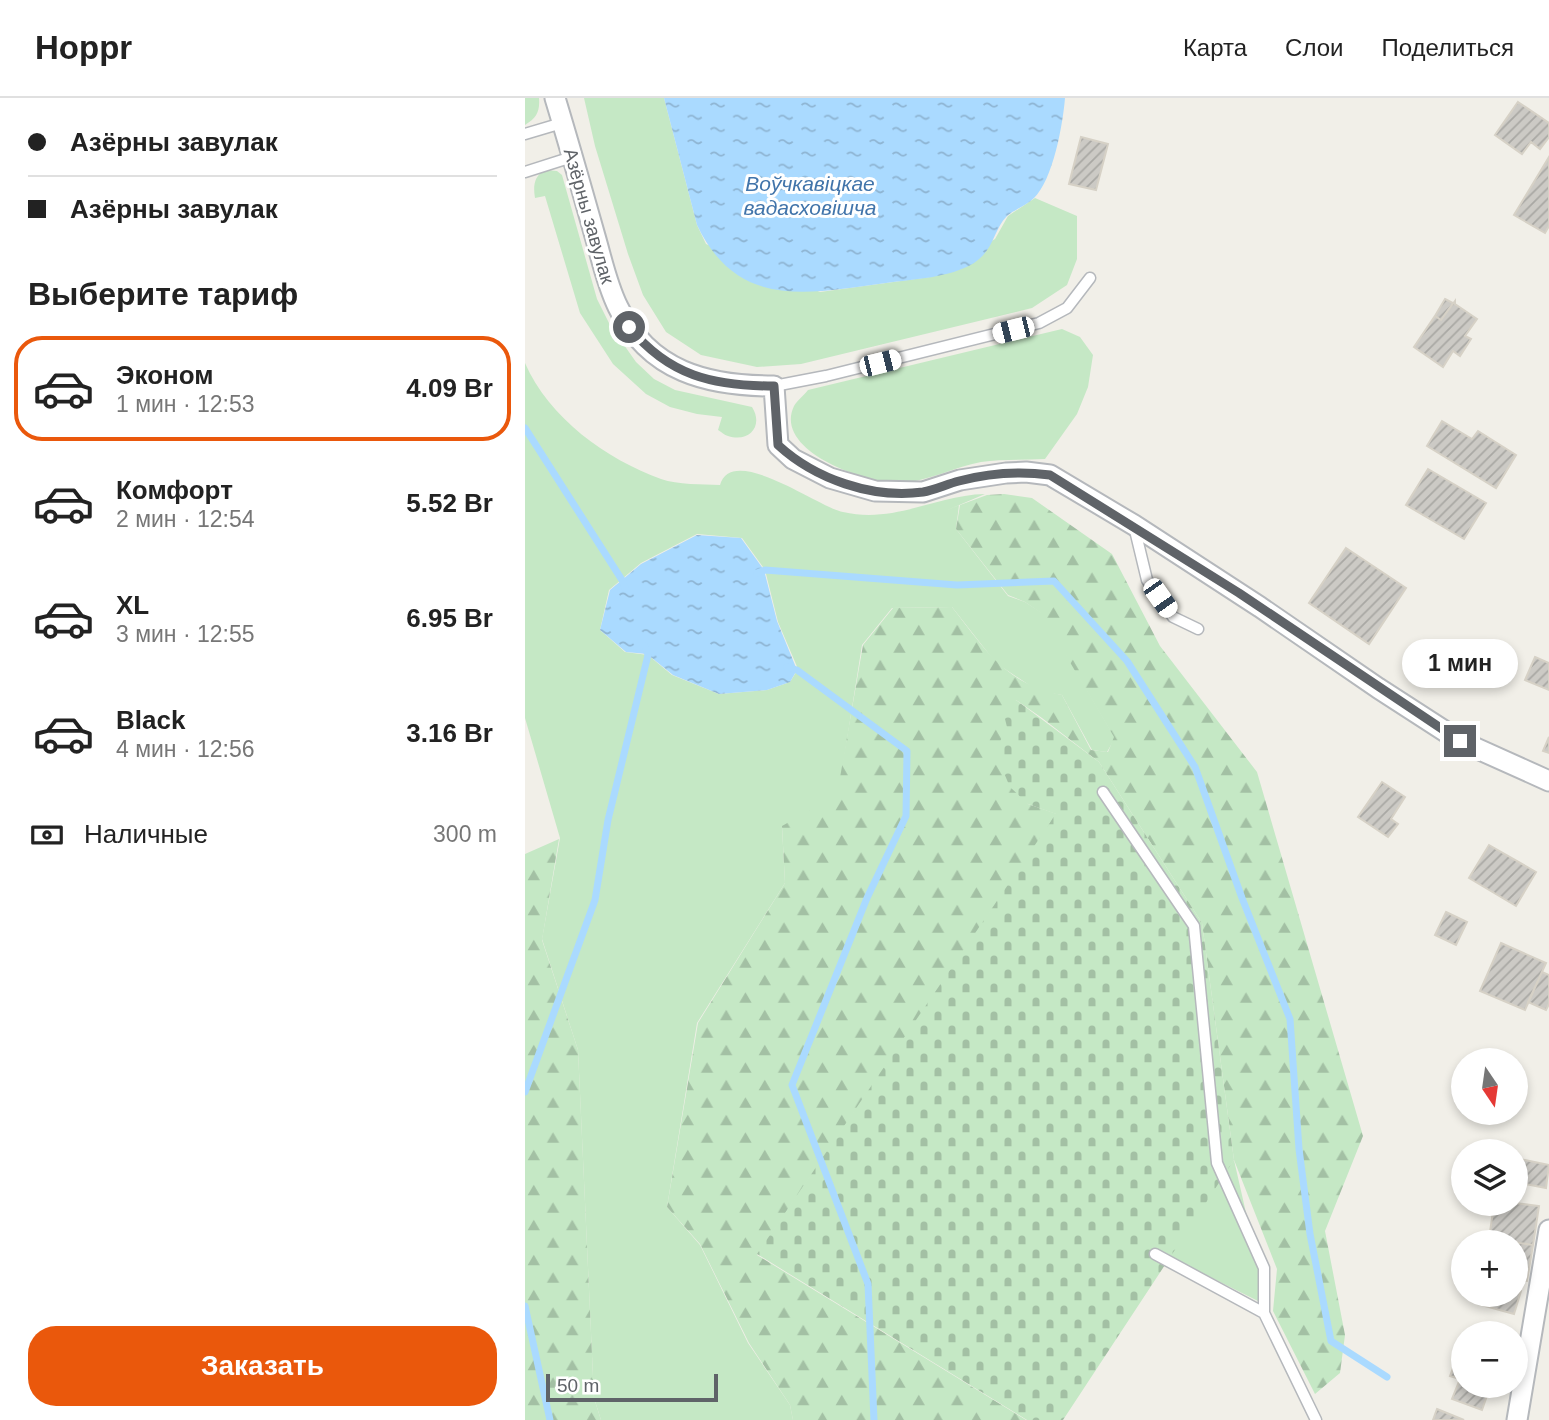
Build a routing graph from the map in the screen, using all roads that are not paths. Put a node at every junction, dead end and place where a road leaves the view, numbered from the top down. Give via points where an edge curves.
1 (555, 98) edge
2 (562, 123) junction
3 (525, 134) edge
4 (572, 157) junction
5 (525, 172) edge
6 (1090, 278) dead end
7 (774, 386) junction
8 (1134, 525) junction
9 (1198, 629) dead end
10 (1549, 781) edge
11 (1103, 792) dead end
12 (1549, 1230) edge
13 (1155, 1254) dead end
14 (1264, 1312) junction
15 (1316, 1420) edge
16 (1517, 1420) edge

1 - 2 street, Азёрны завулак
2 - 3 lane
2 - 4 street, Азёрны завулак
4 - 5 lane
4 - 7 street, Азёрны завулак via 610,288 642,343 691,376 730,385
6 - 7 lane via 1067,307 1039,323
7 - 8 street via 778,445 793,459 830,478 856,487 923,492 982,476 1050,475
8 - 9 lane via 1147,580 1173,617
8 - 10 street via 1460,741
11 - 14 lane via 1194,926 1217,1163 1264,1268
12 - 16 street
13 - 14 lane
14 - 15 lane

